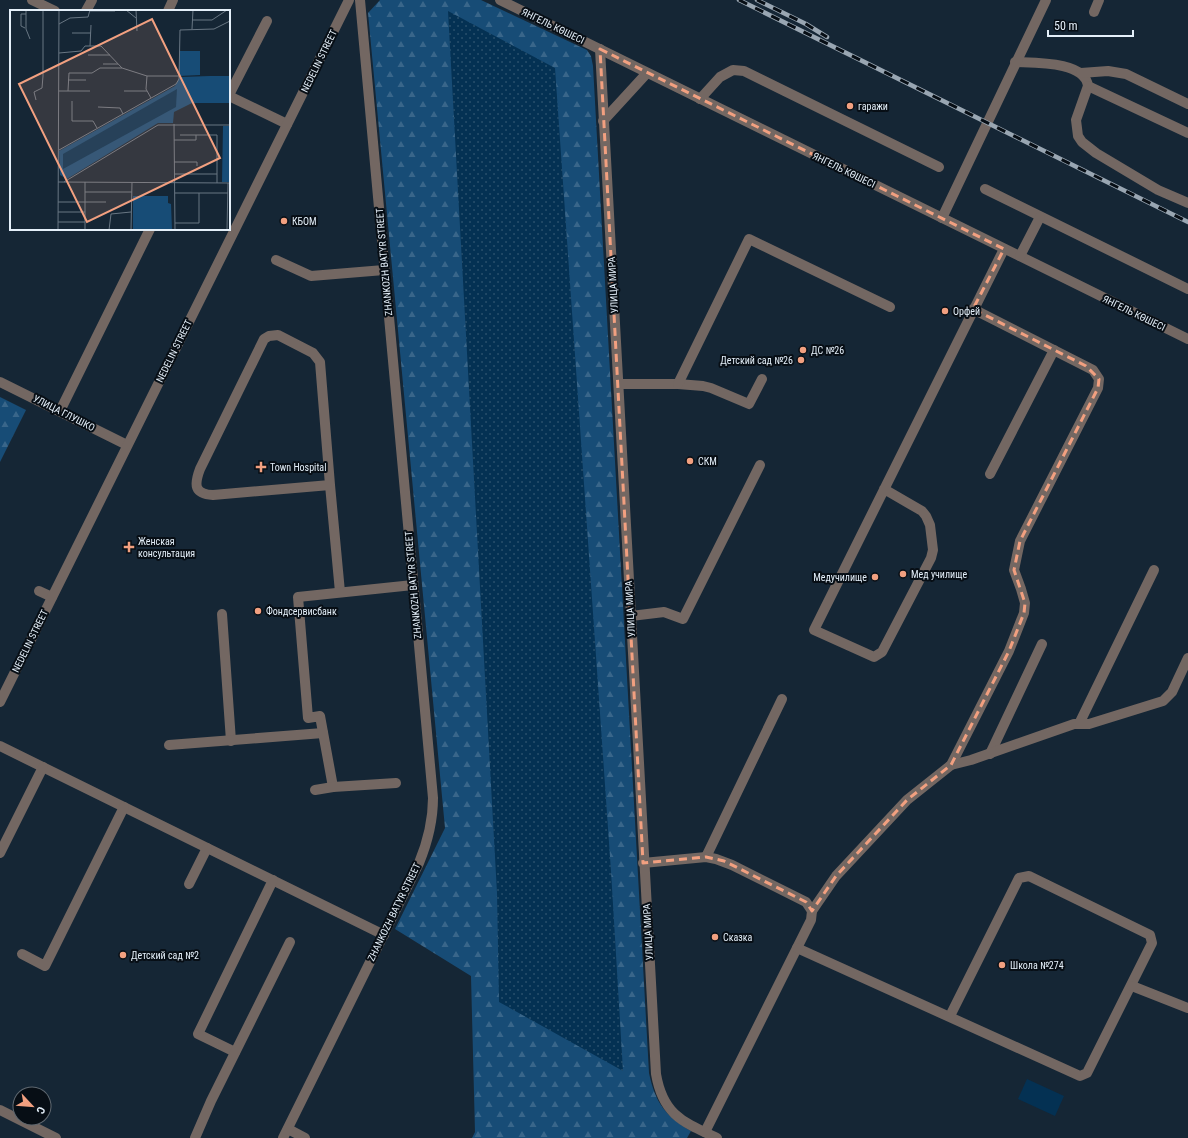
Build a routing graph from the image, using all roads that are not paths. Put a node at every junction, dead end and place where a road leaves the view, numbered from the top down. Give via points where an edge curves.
1 (32, 0) edge
2 (92, 0) edge
3 (173, 0) edge
4 (349, 0) edge
5 (360, 0) edge
6 (500, 0) edge
7 (1046, 0) edge
8 (1100, 0) edge
9 (53, 10) edge
10 (87, 10) edge
11 (168, 10) edge
12 (1094, 12) dead end
13 (267, 21) dead end
14 (600, 49) junction
15 (1015, 62) junction
16 (647, 73) junction
17 (1080, 73) junction
18 (1088, 86) junction
19 (230, 94) edge
20 (230, 96) edge
21 (700, 99) junction
22 (1188, 104) edge
23 (603, 120) junction
24 (287, 124) junction
25 (1188, 134) edge
26 (939, 167) dead end
27 (984, 189) dead end
28 (1188, 203) edge
29 (1040, 217) junction
30 (942, 218) junction
31 (150, 230) edge
32 (1004, 249) junction
33 (1020, 256) junction
34 (276, 260) dead end
35 (384, 270) junction
36 (1188, 289) edge
37 (890, 307) dead end
38 (973, 309) junction
39 (1188, 339) edge
40 (1054, 350) junction
41 (762, 378) dead end
42 (0, 382) edge
43 (619, 384) junction
44 (678, 384) junction
45 (60, 411) junction
46 (127, 445) junction
47 (760, 464) dead end
48 (990, 474) dead end
49 (330, 485) junction
50 (884, 489) junction
51 (1154, 570) dead end
52 (413, 585) junction
53 (39, 591) dead end
54 (340, 592) junction
55 (52, 597) junction
56 (222, 614) dead end
57 (631, 616) junction
58 (1042, 644) dead end
59 (1188, 658) edge
60 (782, 699) dead end
61 (0, 702) edge
62 (1079, 724) junction
63 (323, 733) junction
64 (230, 741) junction
65 (170, 745) dead end
66 (0, 746) edge
67 (990, 754) junction
68 (951, 765) junction
69 (42, 767) junction
70 (396, 783) dead end
71 (333, 787) junction
72 (315, 790) dead end
73 (124, 807) junction
74 (207, 848) junction
75 (0, 853) edge
76 (706, 857) junction
77 (643, 863) junction
78 (273, 880) junction
79 (189, 884) dead end
80 (812, 911) junction
81 (384, 935) junction
82 (290, 942) dead end
83 (797, 948) junction
84 (22, 954) dead end
85 (1132, 986) junction
86 (1188, 1008) edge
87 (950, 1016) junction
88 (235, 1052) junction
89 (0, 1110) edge
90 (705, 1132) junction
91 (285, 1134) edge
92 (56, 1138) edge
93 (195, 1138) edge
94 (305, 1138) edge
95 (717, 1138) edge

1 - 9 street
2 - 10 street
3 - 11 street
4 - 24 street, NEDELIN STREET
5 - 35 street, ZHANKOZH BATYR STREET
6 - 14 street, ЯНГЕЛЬ КӨШЕСІ
7 - 15 street
8 - 12 street
13 - 19 street
14 - 16 street, ЯНГЕЛЬ КӨШЕСІ
14 - 23 street, УЛИЦА МИРА
15 - 17 street via 1071,68
15 - 30 street
16 - 21 street, ЯНГЕЛЬ КӨШЕСІ
16 - 23 street
17 - 18 street via 1088,81
17 - 22 street via 1108,71 1126,74
18 - 25 street
18 - 28 street via 1076,120 1078,136 1082,142 1158,190
20 - 24 street
21 - 26 street via 720,77 732,70 744,71
21 - 30 street, ЯНГЕЛЬ КӨШЕСІ
23 - 43 street, УЛИЦА МИРА
24 - 46 street, NEDELIN STREET
27 - 29 street
29 - 33 street
29 - 36 street
30 - 32 street, ЯНГЕЛЬ КӨШЕСІ
31 - 45 street
32 - 33 street, ЯНГЕЛЬ КӨШЕСІ
32 - 38 street
33 - 39 street, ЯНГЕЛЬ КӨШЕСІ
34 - 35 street via 311,276
35 - 52 street, ZHANKOZH BATYR STREET
37 - 44 street via 749,239
38 - 40 street
38 - 50 street
40 - 48 street
40 - 68 street via 1093,370 1099,379 1098,388 1020,541 1014,570 1025,603 1024,613 1009,651
41 - 44 street via 748,404 711,388
42 - 45 street, УЛИЦА ГЛУШКО
43 - 44 street
43 - 57 street, УЛИЦА МИРА
45 - 46 street, УЛИЦА ГЛУШКО
46 - 55 street, NEDELIN STREET
47 - 57 street via 682,619 664,612
49 - 49 street via 213,495 205,495 198,491 196,478 200,469 264,339 269,336 278,335 313,353 320,362
49 - 54 street
50 - 50 street via 814,630 874,657 882,652 933,550 930,525 922,511
51 - 62 street
52 - 54 street
52 - 81 street, ZHANKOZH BATYR STREET via 433,816 419,864
53 - 55 street
54 - 63 street via 298,597 308,718 320,716
55 - 61 street, NEDELIN STREET
56 - 64 street
57 - 77 street, УЛИЦА МИРА
58 - 67 street
59 - 62 street via 1172,692 1163,701 1089,724
60 - 76 street
62 - 67 street
63 - 64 street
63 - 71 street
64 - 65 street
66 - 69 street
67 - 68 street
68 - 80 street via 908,800 836,876
69 - 73 street
69 - 75 street
70 - 71 street
71 - 72 street
73 - 74 street
73 - 84 street via 45,966
74 - 78 street
74 - 79 street
76 - 77 street
76 - 80 street via 728,863 781,889 806,902
77 - 90 street, УЛИЦА МИРА via 658,1087 674,1114
78 - 81 street
78 - 88 street via 198,1034
80 - 83 street via 811,920
81 - 91 street, ZHANKOZH BATYR STREET
82 - 88 street
83 - 87 street
83 - 90 street
85 - 86 street
85 - 87 street via 1087,1073 1080,1076
85 - 87 street via 1152,944 1150,935 1029,876 1019,878
88 - 93 street
89 - 92 street
90 - 95 street, УЛИЦА МИРА
91 - 94 street

